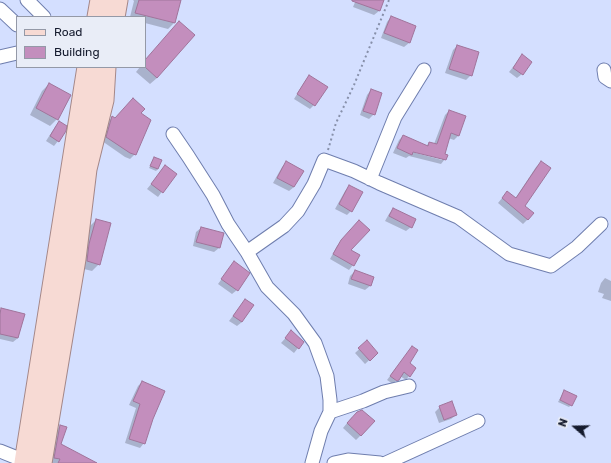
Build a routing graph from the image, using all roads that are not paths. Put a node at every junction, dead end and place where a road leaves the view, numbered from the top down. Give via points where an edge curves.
1 (27, 0) edge
2 (101, 0) edge
3 (117, 0) edge
4 (0, 9) edge
5 (43, 16) edge
6 (98, 16) edge
7 (114, 16) edge
8 (16, 24) edge
9 (16, 54) edge
10 (0, 57) edge
11 (88, 68) edge
12 (105, 68) edge
13 (424, 70) dead end
14 (173, 134) dead end
15 (370, 179) junction
16 (601, 224) dead end
17 (247, 252) junction
18 (409, 386) dead end
19 (330, 412) junction
20 (478, 421) dead end
21 (0, 451) edge
22 (31, 461) edge
23 (312, 463) edge
24 (334, 463) edge
25 (380, 463) edge
26 (386, 463) edge

1 - 5 street
2 - 6 main road
3 - 7 main road
4 - 8 street
9 - 10 street
11 - 22 main road
12 - 22 main road via 103,100 86,169 75,259
13 - 15 street via 396,117
14 - 17 street
15 - 16 street via 458,217 509,254 551,266 577,247
15 - 17 street via 324,160 298,211 284,226
17 - 19 street via 267,287 294,314 315,343 327,376
18 - 19 street via 384,392
19 - 23 street via 321,431
20 - 26 street
21 - 22 street via 15,458
24 - 25 street via 348,460

